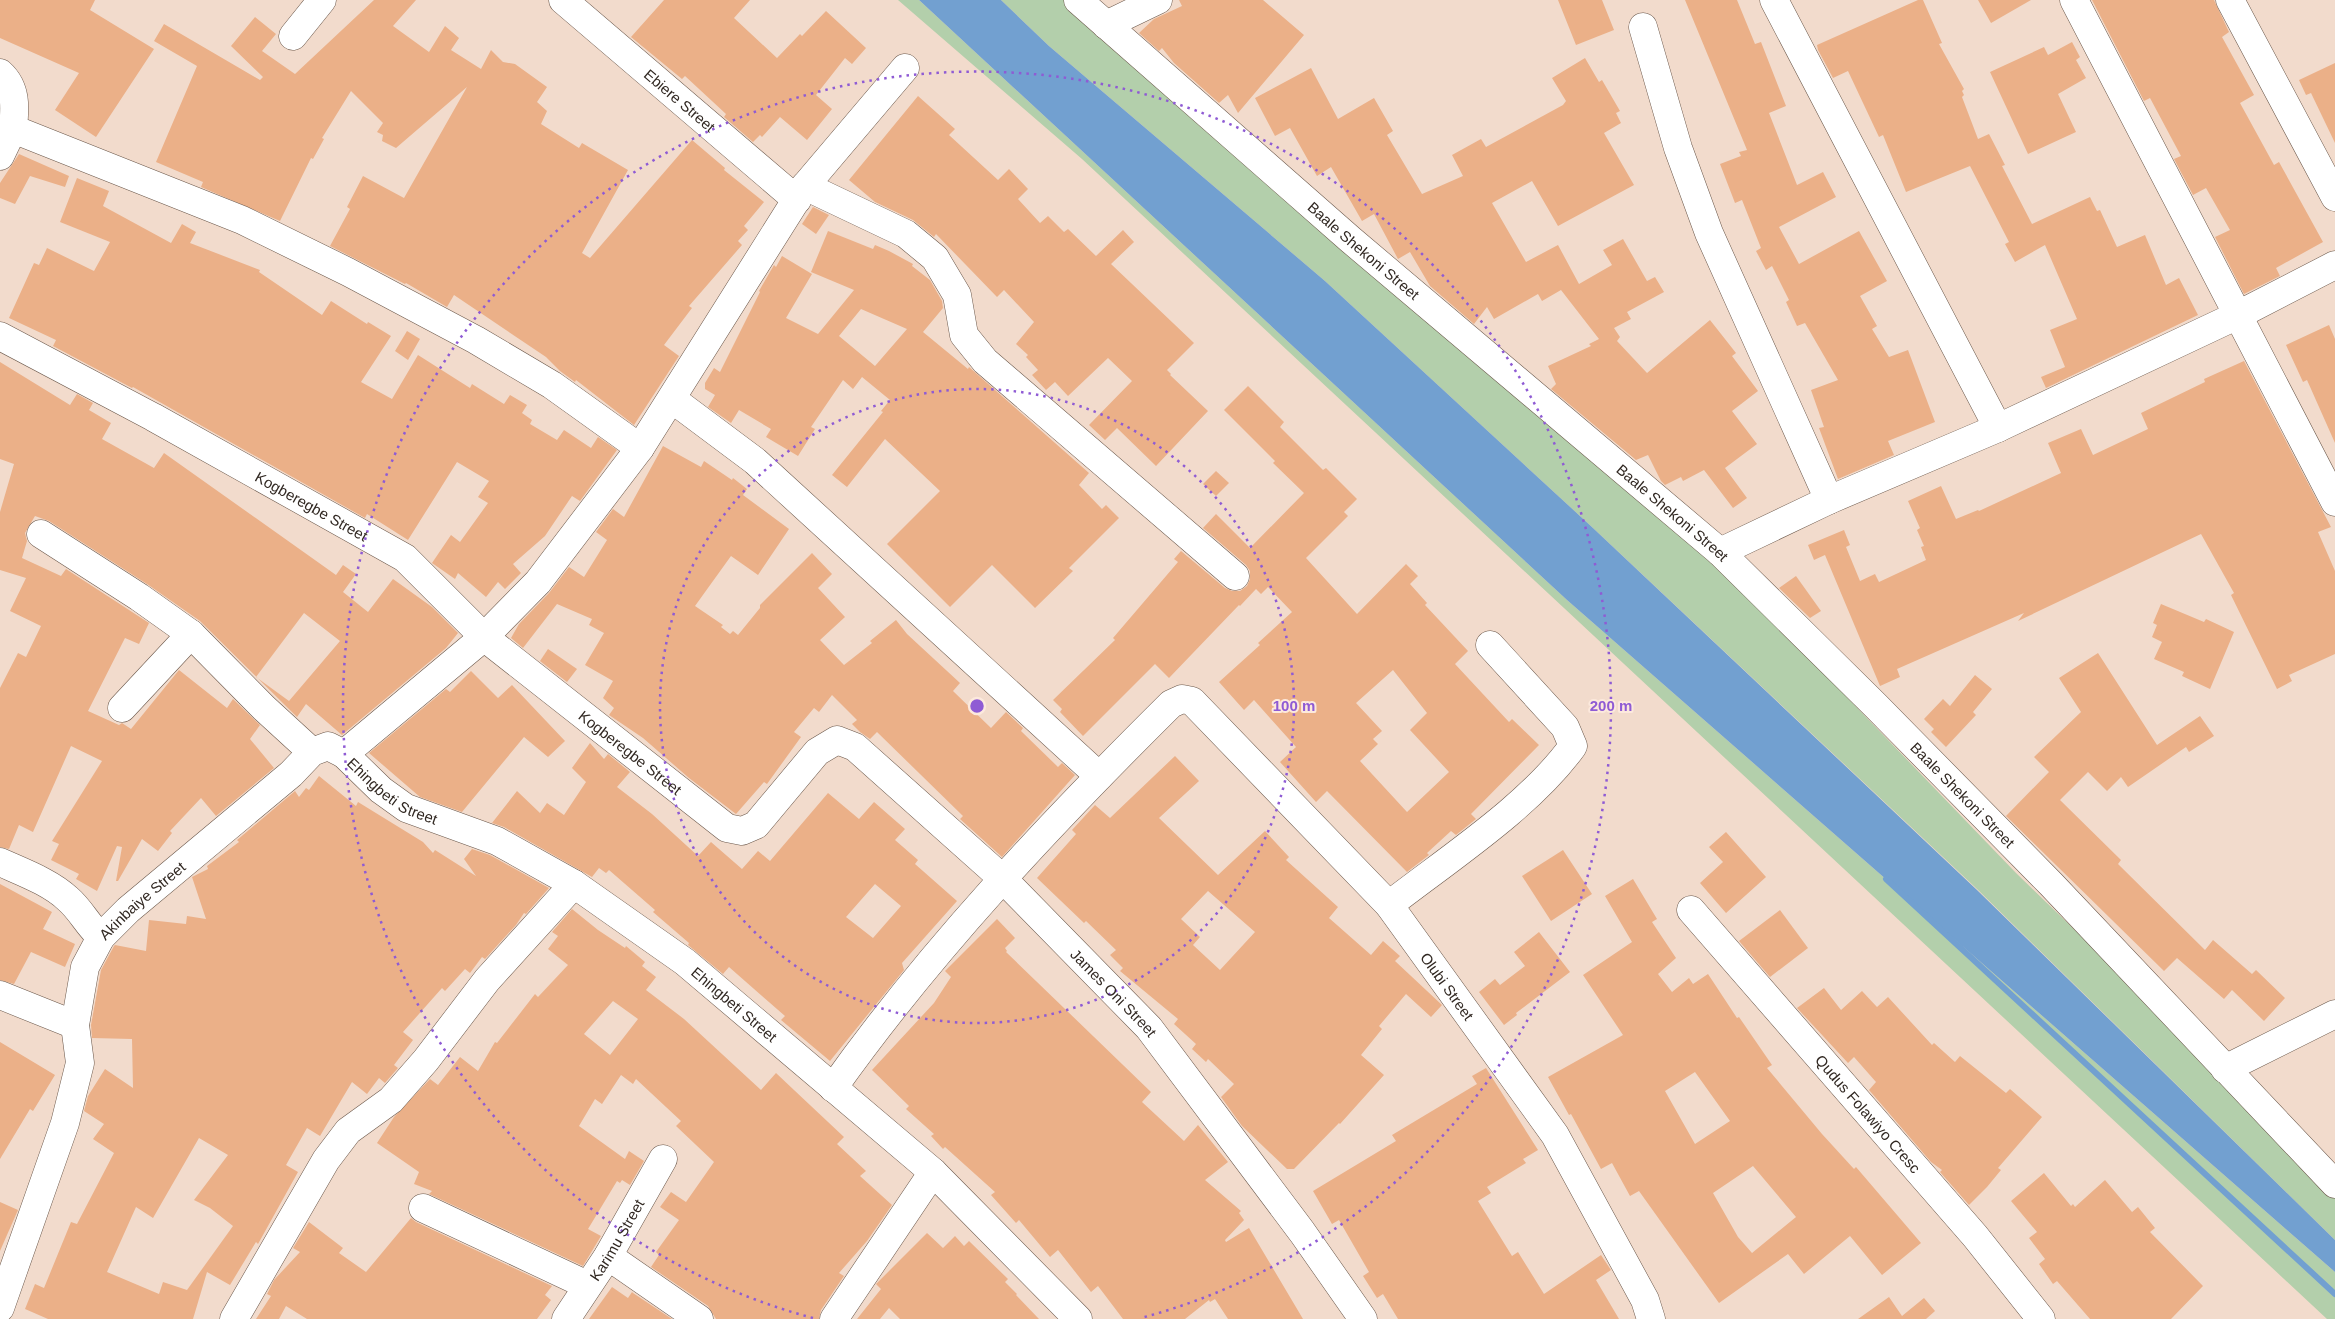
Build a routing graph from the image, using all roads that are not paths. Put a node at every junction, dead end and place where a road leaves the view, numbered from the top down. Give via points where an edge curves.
1 (322, 0) edge
2 (563, 0) edge
3 (1078, 0) edge
4 (1158, 0) edge
5 (1774, 0) edge
6 (2074, 0) edge
7 (2230, 0) edge
8 (1106, 25) junction
9 (1643, 27) dead end
10 (293, 36) dead end
11 (905, 68) dead end
12 (0, 73) edge
13 (13, 129) junction
14 (0, 156) edge
15 (801, 193) junction
16 (2335, 197) edge
17 (2335, 265) edge
18 (2238, 315) junction
19 (0, 336) edge
20 (672, 398) junction
21 (1998, 428) junction
22 (640, 448) junction
23 (1829, 500) junction
24 (2335, 502) edge
25 (41, 534) dead end
26 (1720, 552) junction
27 (1234, 576) dead end
28 (191, 634) junction
29 (484, 637) junction
30 (1490, 645) dead end
31 (122, 708) dead end
32 (312, 752) junction
33 (344, 754) junction
34 (1098, 776) junction
35 (0, 862) edge
36 (1003, 879) junction
37 (574, 884) junction
38 (1389, 905) junction
39 (1691, 910) dead end
40 (101, 937) junction
41 (0, 995) edge
42 (2335, 1014) edge
43 (75, 1025) junction
44 (2225, 1069) junction
45 (833, 1088) junction
46 (663, 1159) dead end
47 (933, 1172) junction
48 (2335, 1184) edge
49 (423, 1208) dead end
50 (608, 1256) junction
51 (587, 1285) junction
52 (0, 1308) edge
53 (234, 1319) edge
54 (566, 1319) edge
55 (699, 1319) edge
56 (834, 1319) edge
57 (1078, 1319) edge
58 (1363, 1319) edge
59 (1651, 1319) edge
60 (2041, 1319) edge

1 - 10 street
2 - 15 street, Ebiere Street
3 - 8 street, Baale Shekoni Street
4 - 8 street
5 - 21 street
6 - 18 street
7 - 16 street
8 - 26 street, Baale Shekoni Street via 1351,240
9 - 23 street via 1678,148 1709,233
11 - 15 street
12 - 13 street via 12,88 15,106
13 - 14 street
13 - 22 street via 242,220 348,272 476,340 552,385
15 - 20 street
15 - 27 street, Ebiere Street via 906,234 934,258 957,295 964,335 985,361
17 - 18 street
18 - 21 street
18 - 24 street
19 - 29 street, Kogberegbe Street via 153,417 405,558
20 - 22 street
20 - 34 street via 755,460
21 - 23 street
22 - 29 street via 538,582
23 - 26 street
25 - 28 street
26 - 44 street, Baale Shekoni Street via 2016,849
28 - 31 street
28 - 32 street
29 - 33 street
29 - 36 street, Kogberegbe Street via 727,828 742,831 756,825 817,752 837,740 855,747
30 - 38 street via 1566,727 1573,746 1516,807
32 - 33 street via 328,746
32 - 40 street, Akinbaiye Street via 291,774 128,910
33 - 37 street, Ehingbeti Street via 381,790 406,808 497,841
34 - 36 street
34 - 38 street, Olubi Street via 1171,704 1182,699 1192,701
35 - 40 street via 42,881 68,898 88,926
36 - 45 street via 878,1025
36 - 58 street, James Oni Street via 1149,1028
37 - 45 street, Ehingbeti Street via 685,962
37 - 53 street via 487,980 391,1100 348,1131 326,1160
38 - 59 street, Olubi Street via 1556,1135 1645,1300
39 - 60 street, Qudus Folawiyo Cresc via 1974,1236
40 - 43 street, Akinbaiye Street via 85,967
41 - 43 street
42 - 44 street
43 - 52 street, Akinbaiye Street via 80,1063 65,1123
44 - 48 street, Baale Shekoni Street
45 - 47 street, Ehingbeti Street
46 - 50 street, Karimu Street
47 - 56 street
47 - 57 street, Ehingbeti Street
49 - 51 street
50 - 51 street, Karimu Street
50 - 55 street
51 - 54 street, Karimu Street

